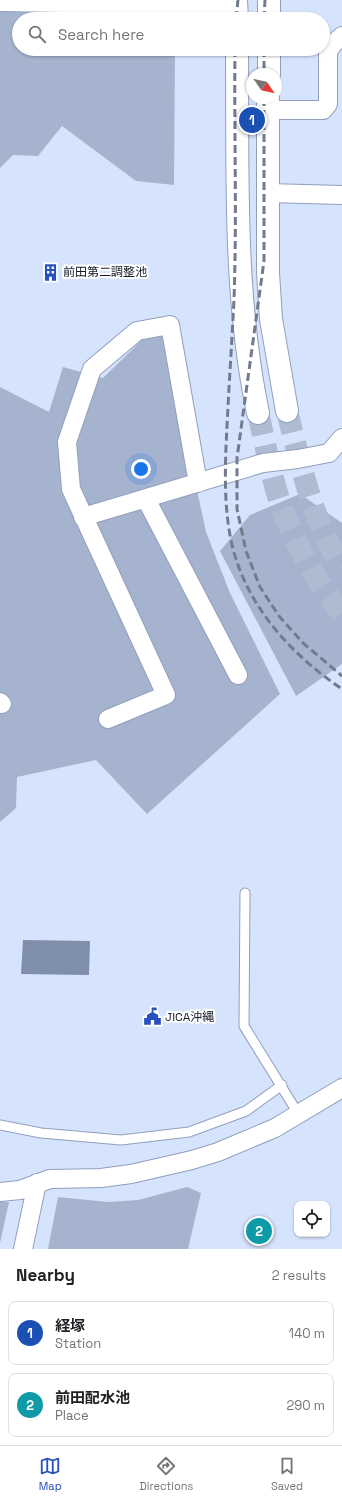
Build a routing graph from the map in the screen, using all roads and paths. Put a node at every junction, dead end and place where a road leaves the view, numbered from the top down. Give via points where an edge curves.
1 (270, 0) edge
2 (114, 1) edge
3 (0, 2) edge
4 (237, 8) edge
5 (269, 12) edge
6 (341, 38) edge
7 (330, 48) edge
8 (237, 56) edge
9 (269, 56) edge
10 (328, 56) edge
11 (269, 68) edge
12 (268, 104) edge
13 (267, 193) junction
14 (342, 195) edge
15 (287, 411) tunnel mouth
16 (258, 413) tunnel mouth
17 (342, 438) edge
18 (198, 483) junction
19 (146, 499) junction
20 (83, 517) junction
21 (238, 675) dead end
22 (108, 719) dead end
23 (245, 893) dead end
24 (282, 1085) junction
25 (342, 1088) edge
26 (299, 1115) junction
27 (0, 1125) edge
28 (37, 1183) junction
29 (0, 1192) edge
30 (23, 1249) edge

1 - 5 street
2 - 3 street
2 - 4 street
6 - 7 street
8 - 16 street via 242,288 245,338
9 - 11 street
10 - 12 street via 328,104 323,110
12 - 13 street
13 - 14 street
13 - 15 street via 271,319
17 - 18 street via 330,453 263,463
18 - 19 street
18 - 20 street via 170,325 137,332 92,369 67,442 71,489
19 - 20 street
19 - 21 street
20 - 22 street via 166,695
23 - 24 lane via 244,1026
24 - 26 lane
24 - 27 lane via 246,1111 189,1132 121,1140 41,1133
25 - 26 street
26 - 28 street via 244,1142 163,1168 101,1178 50,1179
28 - 29 street via 20,1190
28 - 30 street

